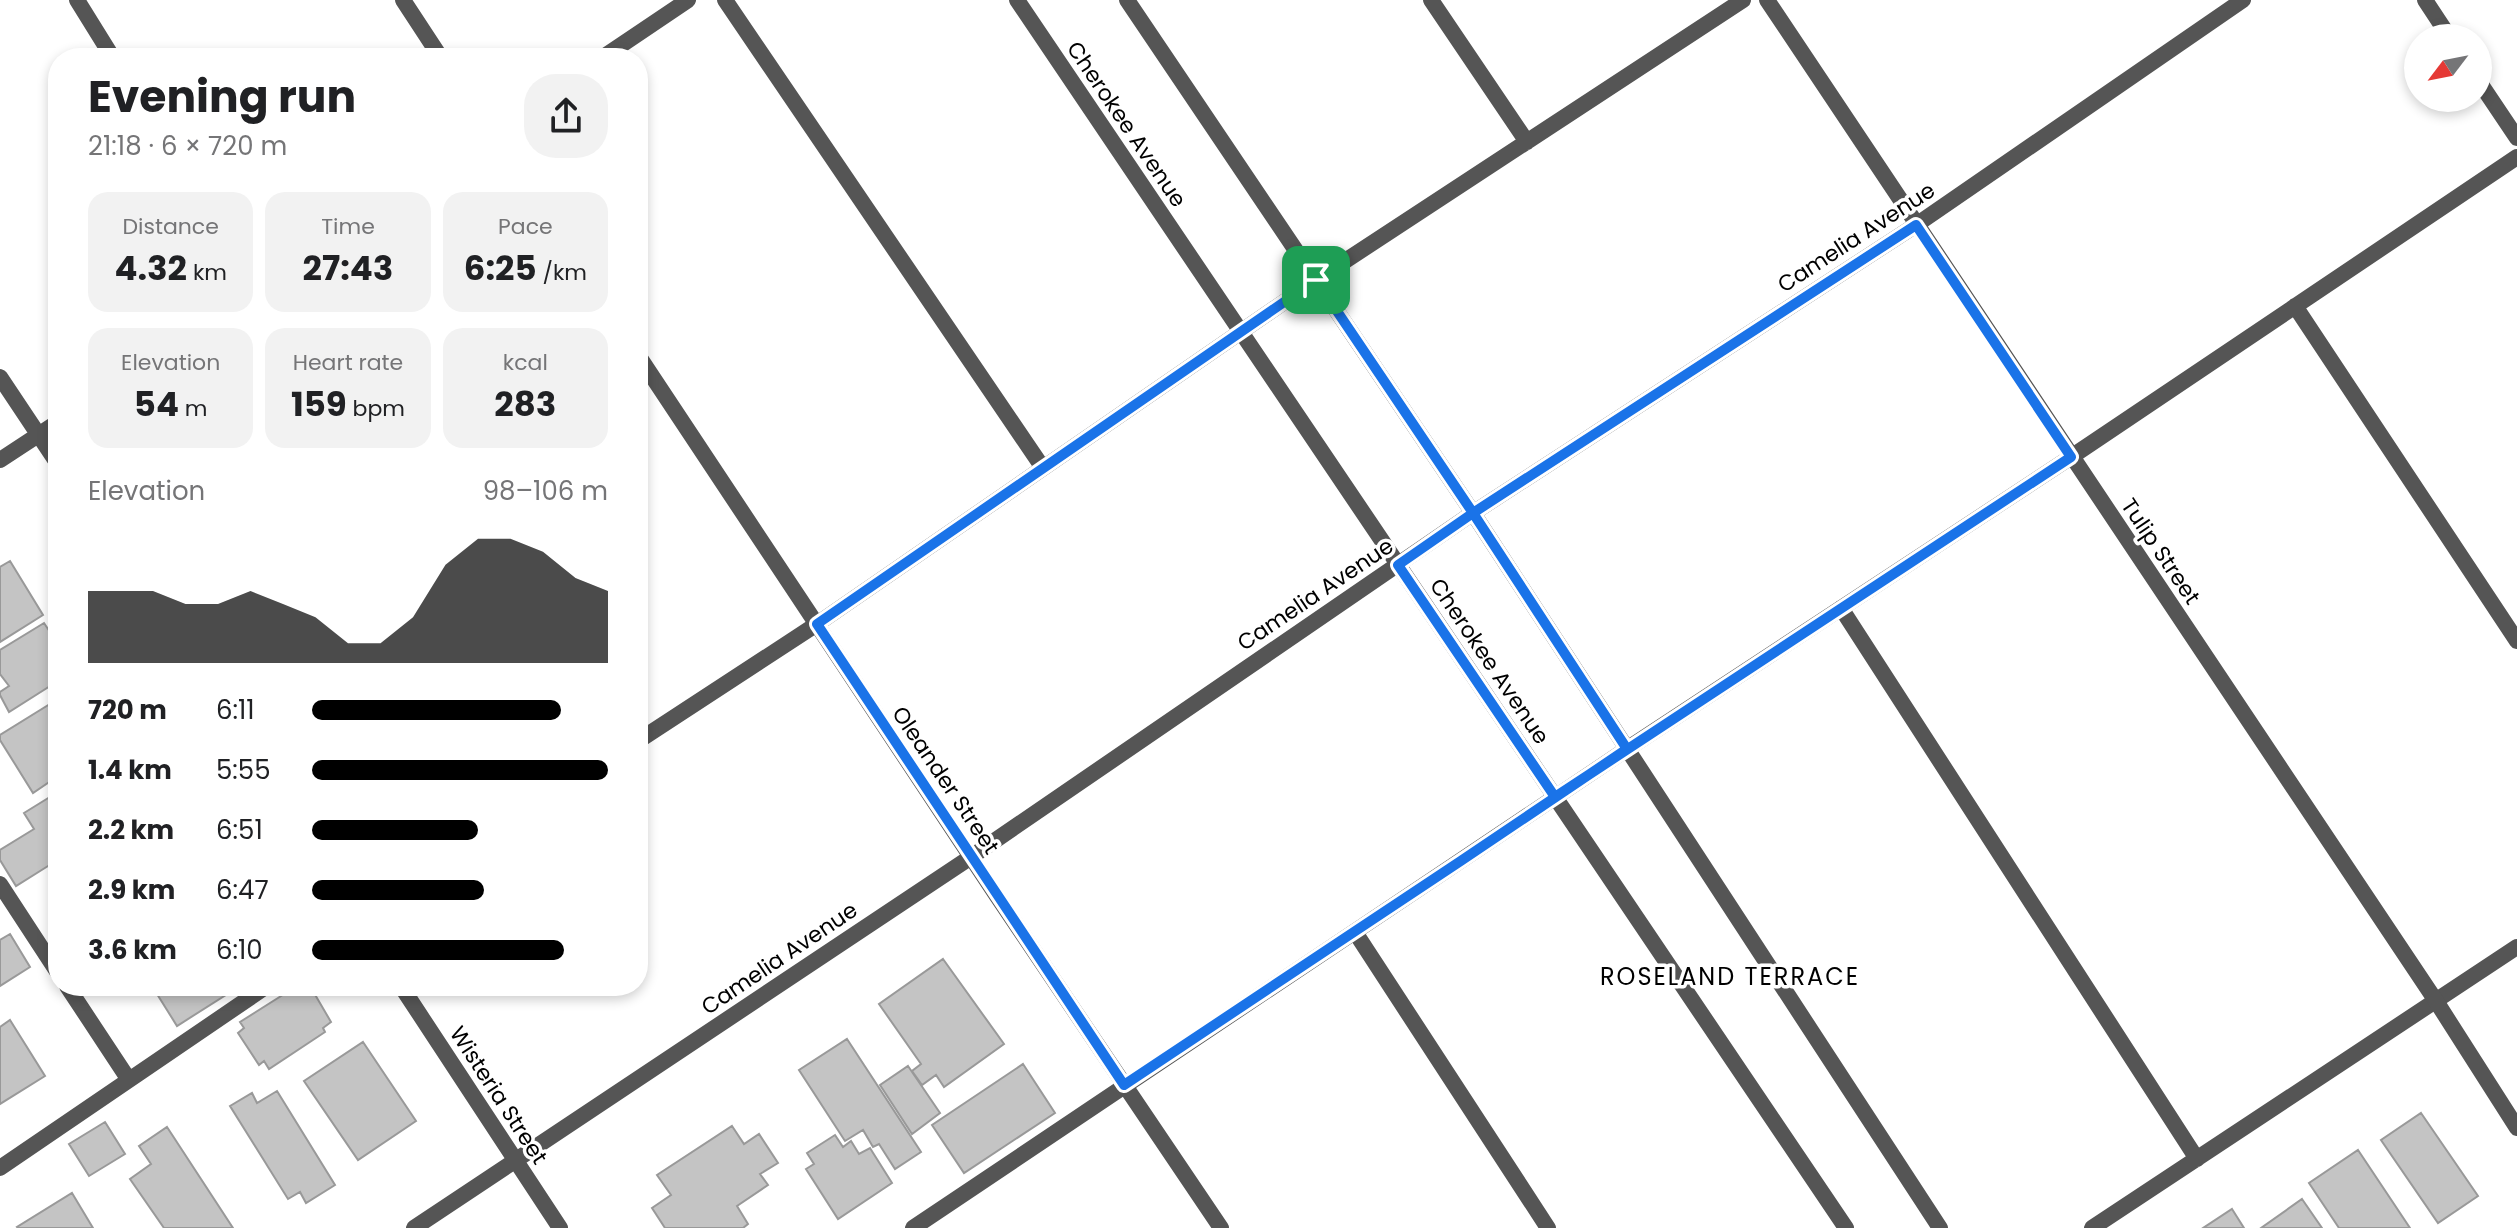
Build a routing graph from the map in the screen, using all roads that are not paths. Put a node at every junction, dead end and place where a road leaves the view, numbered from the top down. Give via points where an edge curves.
1 (77, 0) edge
2 (403, 0) edge
3 (688, 0) edge
4 (725, 0) edge
5 (1017, 0) edge
6 (1127, 0) edge
7 (1431, 0) edge
8 (1743, 0) edge
9 (1767, 0) edge
10 (2243, 0) edge
11 (2425, 0) edge
12 (2441, 24) edge
13 (107, 48) edge
14 (434, 48) edge
15 (617, 48) edge
16 (2492, 101) edge
17 (2517, 138) edge
18 (1527, 142) junction
19 (2517, 157) edge
20 (1916, 225) junction
21 (1316, 280) junction
22 (2295, 306) junction
23 (1240, 332) junction
24 (648, 370) edge
25 (0, 377) edge
26 (48, 428) edge
27 (38, 435) junction
28 (48, 450) edge
29 (2071, 457) junction
30 (0, 460) edge
31 (1043, 468) junction
32 (1473, 513) junction
33 (1398, 565) junction
34 (1841, 608) junction
35 (817, 624) junction
36 (2517, 641) edge
37 (648, 734) edge
38 (1627, 749) junction
39 (1555, 797) junction
40 (971, 857) junction
41 (0, 884) edge
42 (1355, 932) junction
43 (2517, 947) edge
44 (48, 958) edge
45 (74, 996) edge
46 (252, 996) edge
47 (408, 996) edge
48 (2436, 1001) junction
49 (129, 1080) junction
50 (1124, 1085) junction
51 (2517, 1128) edge
52 (2197, 1159) junction
53 (516, 1160) junction
54 (0, 1168) edge
55 (414, 1228) edge
56 (560, 1228) edge
57 (913, 1228) edge
58 (1221, 1228) edge
59 (1548, 1228) edge
60 (1846, 1228) edge
61 (1940, 1228) edge
62 (2092, 1228) edge

1 - 13 street
2 - 14 street
3 - 15 street
4 - 31 street
5 - 23 street, Cherokee Avenue
6 - 21 street
7 - 18 street
8 - 18 street
9 - 20 street, Tulip Street
10 - 20 street, Camelia Avenue
11 - 12 street
16 - 17 street
18 - 21 street
19 - 22 street
20 - 29 street, Tulip Street
20 - 32 street, Camelia Avenue
21 - 23 street
21 - 32 street
22 - 29 street
22 - 36 street
23 - 31 street
23 - 33 street, Cherokee Avenue
24 - 35 street, Oleander Street
25 - 27 street
26 - 27 street
27 - 28 street
27 - 30 street
29 - 34 street
29 - 48 street, Tulip Street
31 - 35 street
32 - 33 street, Camelia Avenue
32 - 38 street
33 - 39 street, Cherokee Avenue
33 - 40 street, Camelia Avenue
34 - 38 street
34 - 52 street
35 - 37 street
35 - 40 street, Oleander Street
38 - 39 street
38 - 61 street
39 - 42 street
39 - 60 street, Cherokee Avenue
40 - 50 street, Oleander Street
40 - 53 street, Camelia Avenue
41 - 44 street
42 - 50 street
42 - 59 street
43 - 48 street
45 - 49 street
46 - 49 street
47 - 53 street, Wisteria Street
48 - 51 street, Tulip Street
48 - 52 street
49 - 54 street
50 - 57 street
50 - 58 street, Oleander Street
52 - 62 street
53 - 55 street, Camelia Avenue
53 - 56 street, Wisteria Street

